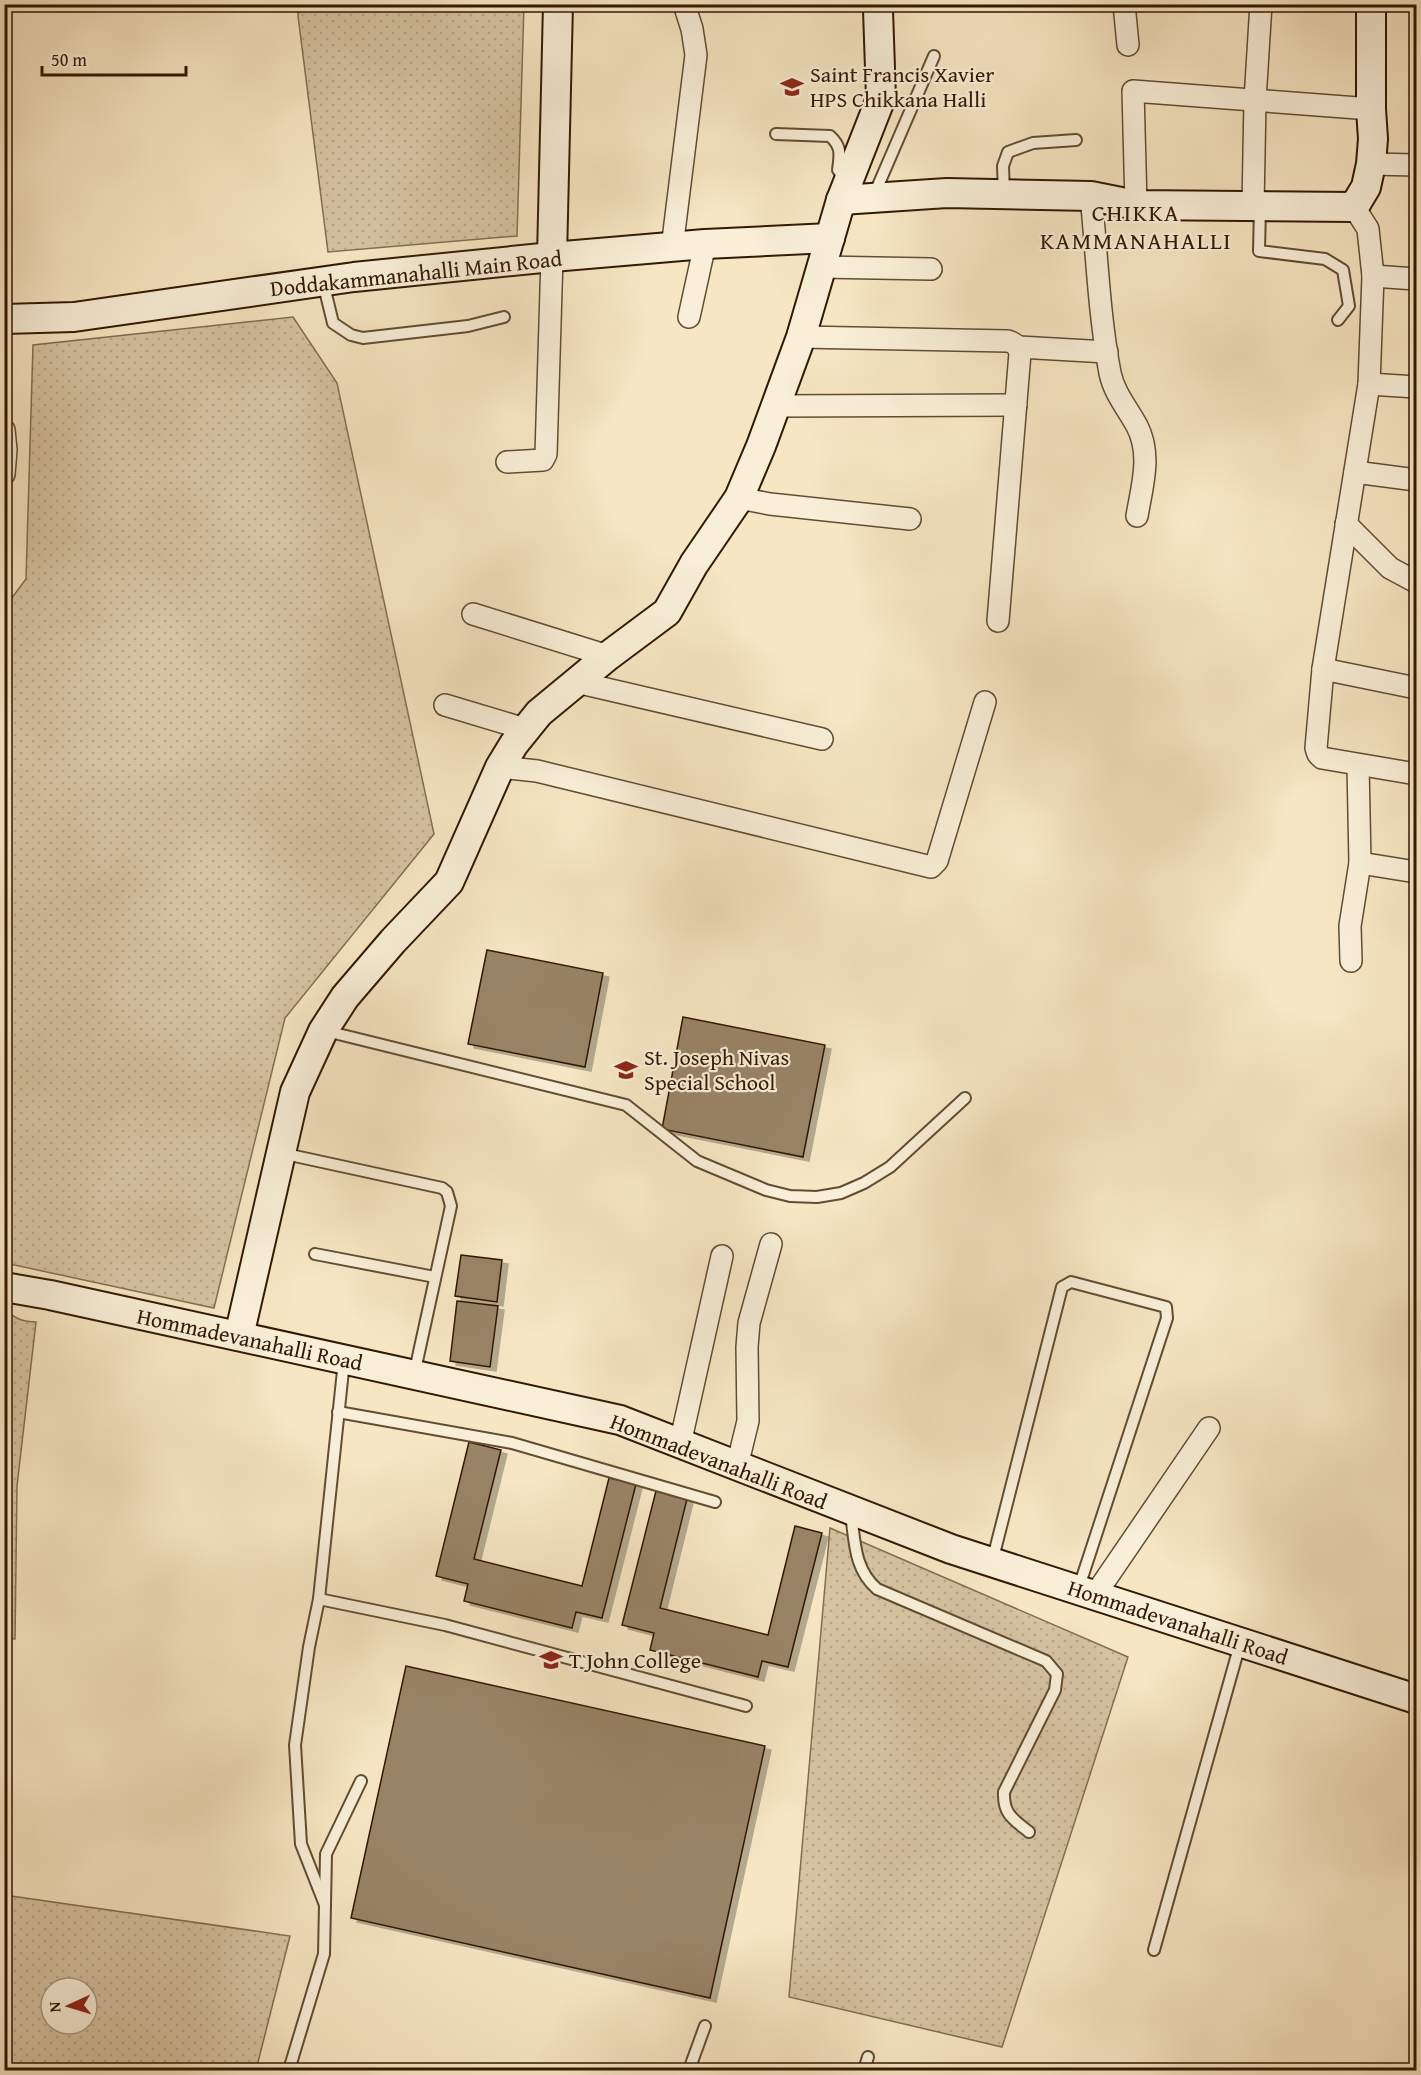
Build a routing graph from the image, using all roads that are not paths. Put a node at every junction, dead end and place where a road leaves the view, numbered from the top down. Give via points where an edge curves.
1 (558, 4) edge
2 (684, 4) edge
3 (876, 4) edge
4 (1124, 4) edge
5 (1261, 4) edge
6 (1371, 4) edge
7 (1128, 45) dead end
8 (934, 56) dead end
9 (1255, 100) junction
10 (1371, 109) junction
11 (776, 134) dead end
12 (1076, 140) dead end
13 (1371, 164) junction
14 (1416, 165) edge
15 (845, 191) junction
16 (1004, 194) junction
17 (1091, 196) junction
18 (872, 198) junction
19 (1136, 205) junction
20 (1256, 206) junction
21 (1354, 207) junction
22 (830, 238) junction
23 (705, 244) junction
24 (672, 248) junction
25 (552, 257) junction
26 (821, 267) junction
27 (931, 269) dead end
28 (1373, 276) junction
29 (1416, 279) edge
30 (323, 282) junction
31 (504, 317) dead end
32 (689, 317) dead end
33 (4, 320) edge
34 (1338, 320) dead end
35 (801, 337) junction
36 (1019, 347) junction
37 (1107, 352) junction
38 (1369, 384) junction
39 (1416, 387) edge
40 (1016, 405) junction
41 (775, 406) junction
42 (4, 430) edge
43 (507, 462) dead end
44 (1355, 472) junction
45 (4, 474) edge
46 (1416, 480) edge
47 (739, 498) junction
48 (1137, 516) dead end
49 (910, 519) dead end
50 (1346, 525) junction
51 (1416, 582) edge
52 (473, 614) dead end
53 (998, 621) dead end
54 (608, 656) junction
55 (1323, 669) junction
56 (576, 682) junction
57 (1416, 688) edge
58 (985, 702) dead end
59 (445, 705) dead end
60 (525, 729) junction
61 (822, 739) dead end
62 (1358, 765) junction
63 (500, 767) junction
64 (1416, 774) edge
65 (1360, 863) junction
66 (1416, 872) edge
67 (1351, 961) dead end
68 (323, 1031) junction
69 (965, 1098) dead end
70 (281, 1153) junction
71 (771, 1245) dead end
72 (315, 1254) dead end
73 (722, 1256) dead end
74 (435, 1277) junction
75 (4, 1287) edge
76 (239, 1336) junction
77 (344, 1360) junction
78 (414, 1375) junction
79 (339, 1412) junction
80 (1209, 1428) dead end
81 (681, 1444) junction
82 (737, 1466) junction
83 (715, 1502) dead end
84 (851, 1510) junction
85 (992, 1562) junction
86 (1087, 1593) junction
87 (319, 1599) junction
88 (1240, 1642) junction
89 (1416, 1699) edge
90 (746, 1706) dead end
91 (361, 1781) dead end
92 (1029, 1832) dead end
93 (325, 1905) junction
94 (1154, 1950) dead end
95 (705, 2026) dead end
96 (868, 2057) dead end
97 (289, 2070) edge
98 (689, 2070) edge
99 (864, 2070) edge

1 - 25 street
2 - 24 street via 693,29 696,55
3 - 15 street via 881,98
4 - 7 street
5 - 9 street
6 - 10 street
8 - 18 lane
9 - 10 street
9 - 19 street via 1133,91
9 - 20 street
10 - 13 street
11 - 15 lane via 830,136 838,143 838,170
12 - 16 lane via 1033,143 1008,152 1003,166
13 - 14 street
13 - 21 street via 1366,186
15 - 18 street
15 - 22 street
16 - 17 street
16 - 18 street
17 - 19 street
17 - 37 street
19 - 20 street
20 - 21 street
20 - 34 lane via 1259,251 1325,259 1344,270 1348,306
21 - 28 street via 1368,229
22 - 23 street, Doddakammanahalli Main Road
22 - 26 street
23 - 24 street, Doddakammanahalli Main Road
23 - 32 street
24 - 25 street, Doddakammanahalli Main Road
25 - 30 street, Doddakammanahalli Main Road
25 - 43 street via 546,454 537,462
26 - 27 street
26 - 35 street
28 - 29 street
28 - 38 street
30 - 31 lane via 333,323 363,338 468,326
30 - 33 street, Doddakammanahalli Main Road via 74,317
35 - 36 street via 1008,340
35 - 41 street
36 - 37 street
36 - 40 street
37 - 48 street via 1112,380 1145,447 1146,466
38 - 39 street
38 - 44 street
40 - 41 street
40 - 53 street
41 - 47 street
42 - 45 street
44 - 46 street
44 - 50 street
47 - 49 street
47 - 54 street via 667,612
50 - 51 street via 1390,568
50 - 55 street
52 - 54 street
54 - 56 street
55 - 57 street
55 - 62 street via 1318,754
56 - 60 street
56 - 61 street
58 - 63 street via 937,861 931,867 545,773
59 - 60 street
60 - 63 street
62 - 64 street
62 - 65 street
63 - 68 street via 450,882 345,997
65 - 66 street
65 - 67 street via 1350,926
68 - 69 lane via 626,1105 697,1161 790,1196 841,1193 864,1183 890,1167
68 - 70 street via 295,1092
70 - 74 lane via 447,1192 451,1206
70 - 76 street
71 - 82 street via 749,1323 748,1421
72 - 74 lane
73 - 81 street
74 - 78 lane
75 - 76 street, Hommadevanahalli Road
76 - 77 street, Hommadevanahalli Road
77 - 78 street, Hommadevanahalli Road
77 - 79 lane
78 - 81 street, Hommadevanahalli Road via 620,1420
79 - 83 lane via 512,1443
79 - 87 lane
80 - 86 street
81 - 82 street, Hommadevanahalli Road
82 - 84 street, Hommadevanahalli Road
84 - 85 street, Hommadevanahalli Road
84 - 92 lane via 860,1569 877,1589 1046,1661 1057,1674 1056,1690 1004,1792 1006,1811
85 - 86 street, Hommadevanahalli Road
85 - 86 lane via 1062,1287 1071,1282 1166,1307 1167,1318
86 - 88 street, Hommadevanahalli Road
87 - 90 lane via 445,1625
87 - 93 lane via 295,1744 301,1844
88 - 89 street, Hommadevanahalli Road
88 - 94 lane
91 - 93 lane via 326,1854
93 - 97 lane via 324,1954
95 - 98 lane
96 - 99 lane

